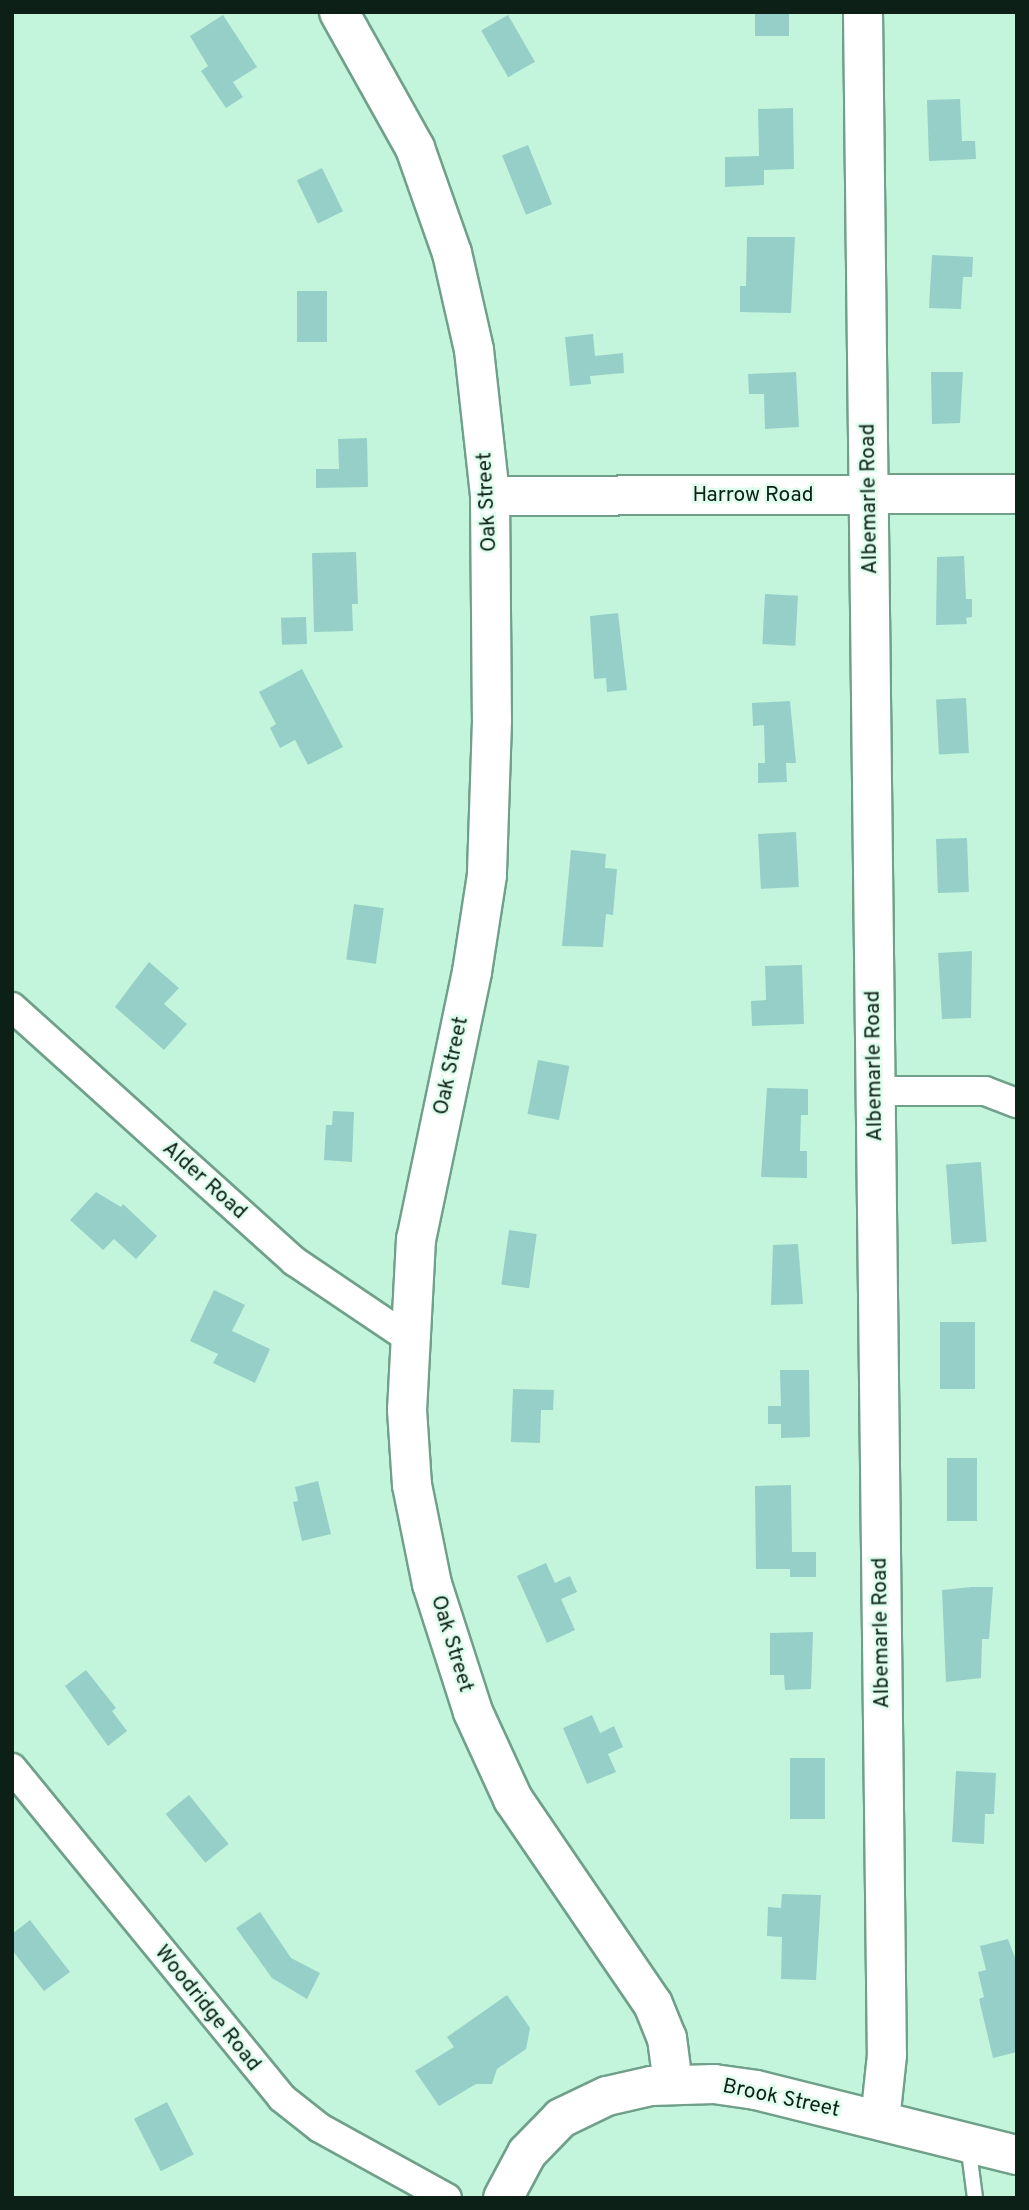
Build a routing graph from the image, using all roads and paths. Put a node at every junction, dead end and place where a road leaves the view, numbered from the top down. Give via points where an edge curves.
1 (339, 12) edge
2 (863, 12) edge
3 (1017, 494) edge
4 (490, 496) junction
5 (870, 496) junction
6 (12, 1007) edge
7 (875, 1091) junction
8 (1017, 1103) edge
9 (408, 1338) junction
10 (12, 1768) edge
11 (673, 2084) junction
12 (880, 2120) junction
13 (968, 2142) junction
14 (1017, 2155) edge
15 (447, 2198) edge
16 (503, 2198) edge
17 (975, 2198) edge

1 - 4 street, Oak Street via 415,148 452,253 474,350
2 - 5 street, Albemarle Road
3 - 5 street, Harrow Road
4 - 5 street, Harrow Road
4 - 9 street, Oak Street via 492,721 487,875 472,972 416,1240
5 - 7 street, Albemarle Road
6 - 9 street, Alder Road via 294,1261
7 - 8 street via 985,1091
7 - 12 street, Albemarle Road via 887,2055
9 - 11 street, Oak Street via 412,1485 432,1584 472,1712 513,1798 653,2004 667,2038
10 - 15 street, Woodridge Road via 282,2098 320,2128
11 - 12 street, Brook Street via 745,2088
11 - 16 street, Brook Street via 607,2096 561,2118 527,2153
12 - 13 street, Brook Street
13 - 14 street, Brook Street
13 - 17 lane

